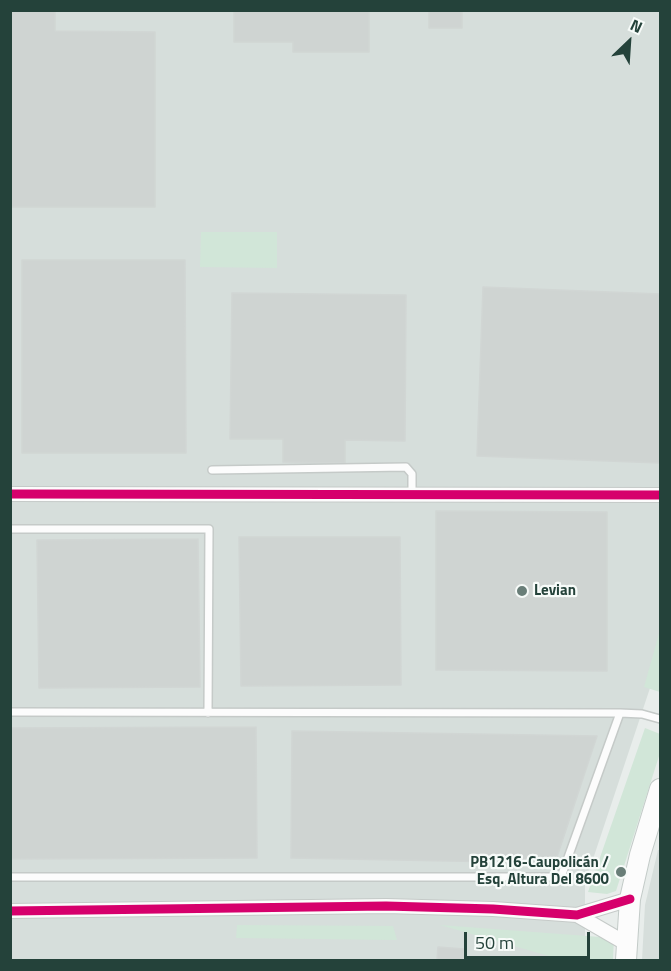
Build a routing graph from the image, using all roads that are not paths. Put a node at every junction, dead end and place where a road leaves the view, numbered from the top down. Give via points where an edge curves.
1 (212, 470) dead end
2 (10, 494) edge
3 (412, 495) junction
4 (660, 495) edge
5 (10, 529) edge
6 (10, 712) edge
7 (208, 712) junction
8 (620, 713) junction
9 (660, 719) edge
10 (660, 789) edge
11 (10, 876) edge
12 (630, 899) junction
13 (10, 911) edge
14 (577, 915) junction
15 (627, 952) edge

1 - 3 lane via 406,468 412,474
2 - 3 street
3 - 4 street
5 - 7 lane via 209,529
6 - 7 lane
7 - 8 lane
8 - 9 lane
8 - 11 lane via 561,877
10 - 12 main road
12 - 14 street
12 - 15 main road
13 - 14 street via 386,906
14 - 15 street

